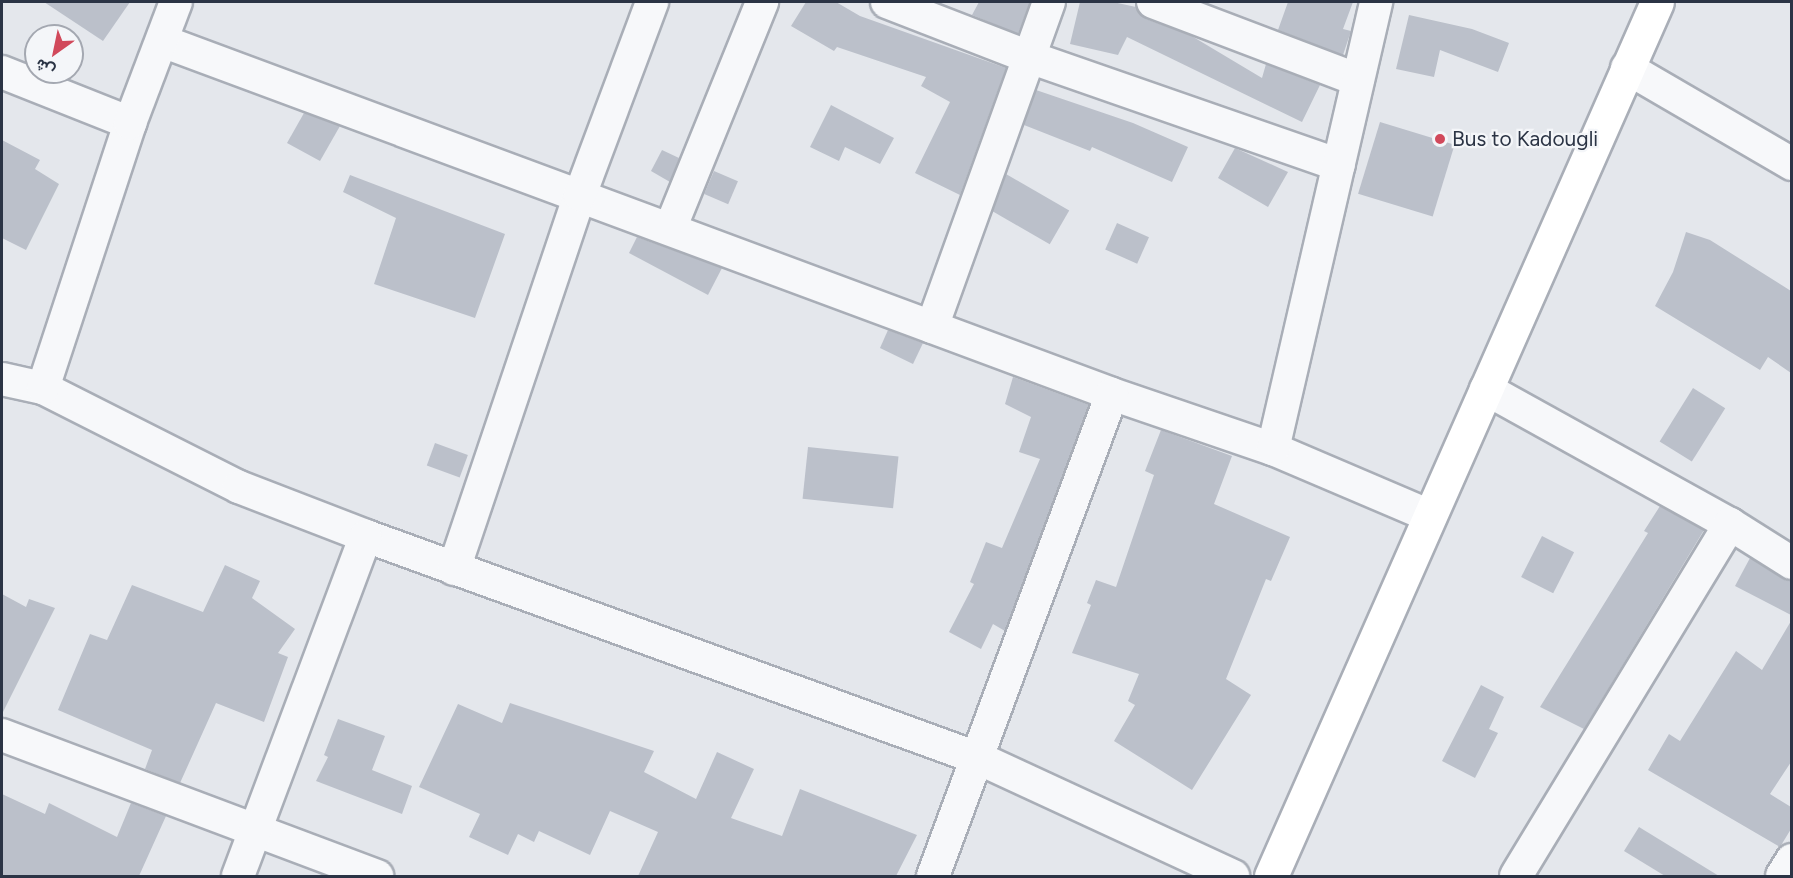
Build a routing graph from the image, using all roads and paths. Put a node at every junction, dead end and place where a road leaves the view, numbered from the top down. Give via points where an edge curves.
1 (176, 2) edge
2 (652, 2) edge
3 (762, 2) edge
4 (887, 2) edge
5 (1049, 2) edge
6 (1153, 2) edge
7 (1376, 2) edge
8 (1657, 2) edge
9 (162, 41) junction
10 (1029, 57) junction
11 (1628, 68) junction
12 (2, 72) edge
13 (1358, 80) junction
14 (130, 123) junction
15 (1791, 164) edge
16 (1339, 165) junction
17 (580, 195) junction
18 (670, 229) junction
19 (932, 327) junction
20 (2, 379) edge
21 (43, 388) junction
22 (1486, 389) junction
23 (1112, 394) junction
24 (1273, 449) junction
25 (1430, 516) junction
26 (1730, 524) junction
27 (366, 536) junction
28 (1791, 562) edge
29 (454, 569) junction
30 (2, 735) edge
31 (980, 759) junction
32 (254, 831) junction
33 (1791, 860) edge
34 (238, 876) edge
35 (377, 876) edge
36 (933, 876) edge
37 (1233, 876) edge
38 (1270, 876) edge
39 (1516, 876) edge
40 (1782, 876) edge

1 - 9 street
2 - 17 street
3 - 18 street
4 - 10 street
5 - 10 street
6 - 13 street
7 - 13 street
8 - 11 main road
9 - 14 street
9 - 17 street
10 - 16 street
10 - 19 street
11 - 15 street
11 - 22 main road
12 - 14 street
13 - 16 street
14 - 21 street
16 - 24 street
17 - 18 street
17 - 29 street
18 - 19 street
19 - 23 street
20 - 21 street
21 - 27 street via 239,487
22 - 25 main road
22 - 26 street
23 - 24 street
23 - 31 street
24 - 25 street
25 - 38 main road
26 - 28 street
26 - 39 street
27 - 29 street
27 - 32 street
29 - 31 street
30 - 32 street
31 - 36 street
31 - 37 street
32 - 34 street
32 - 35 street
33 - 40 street

